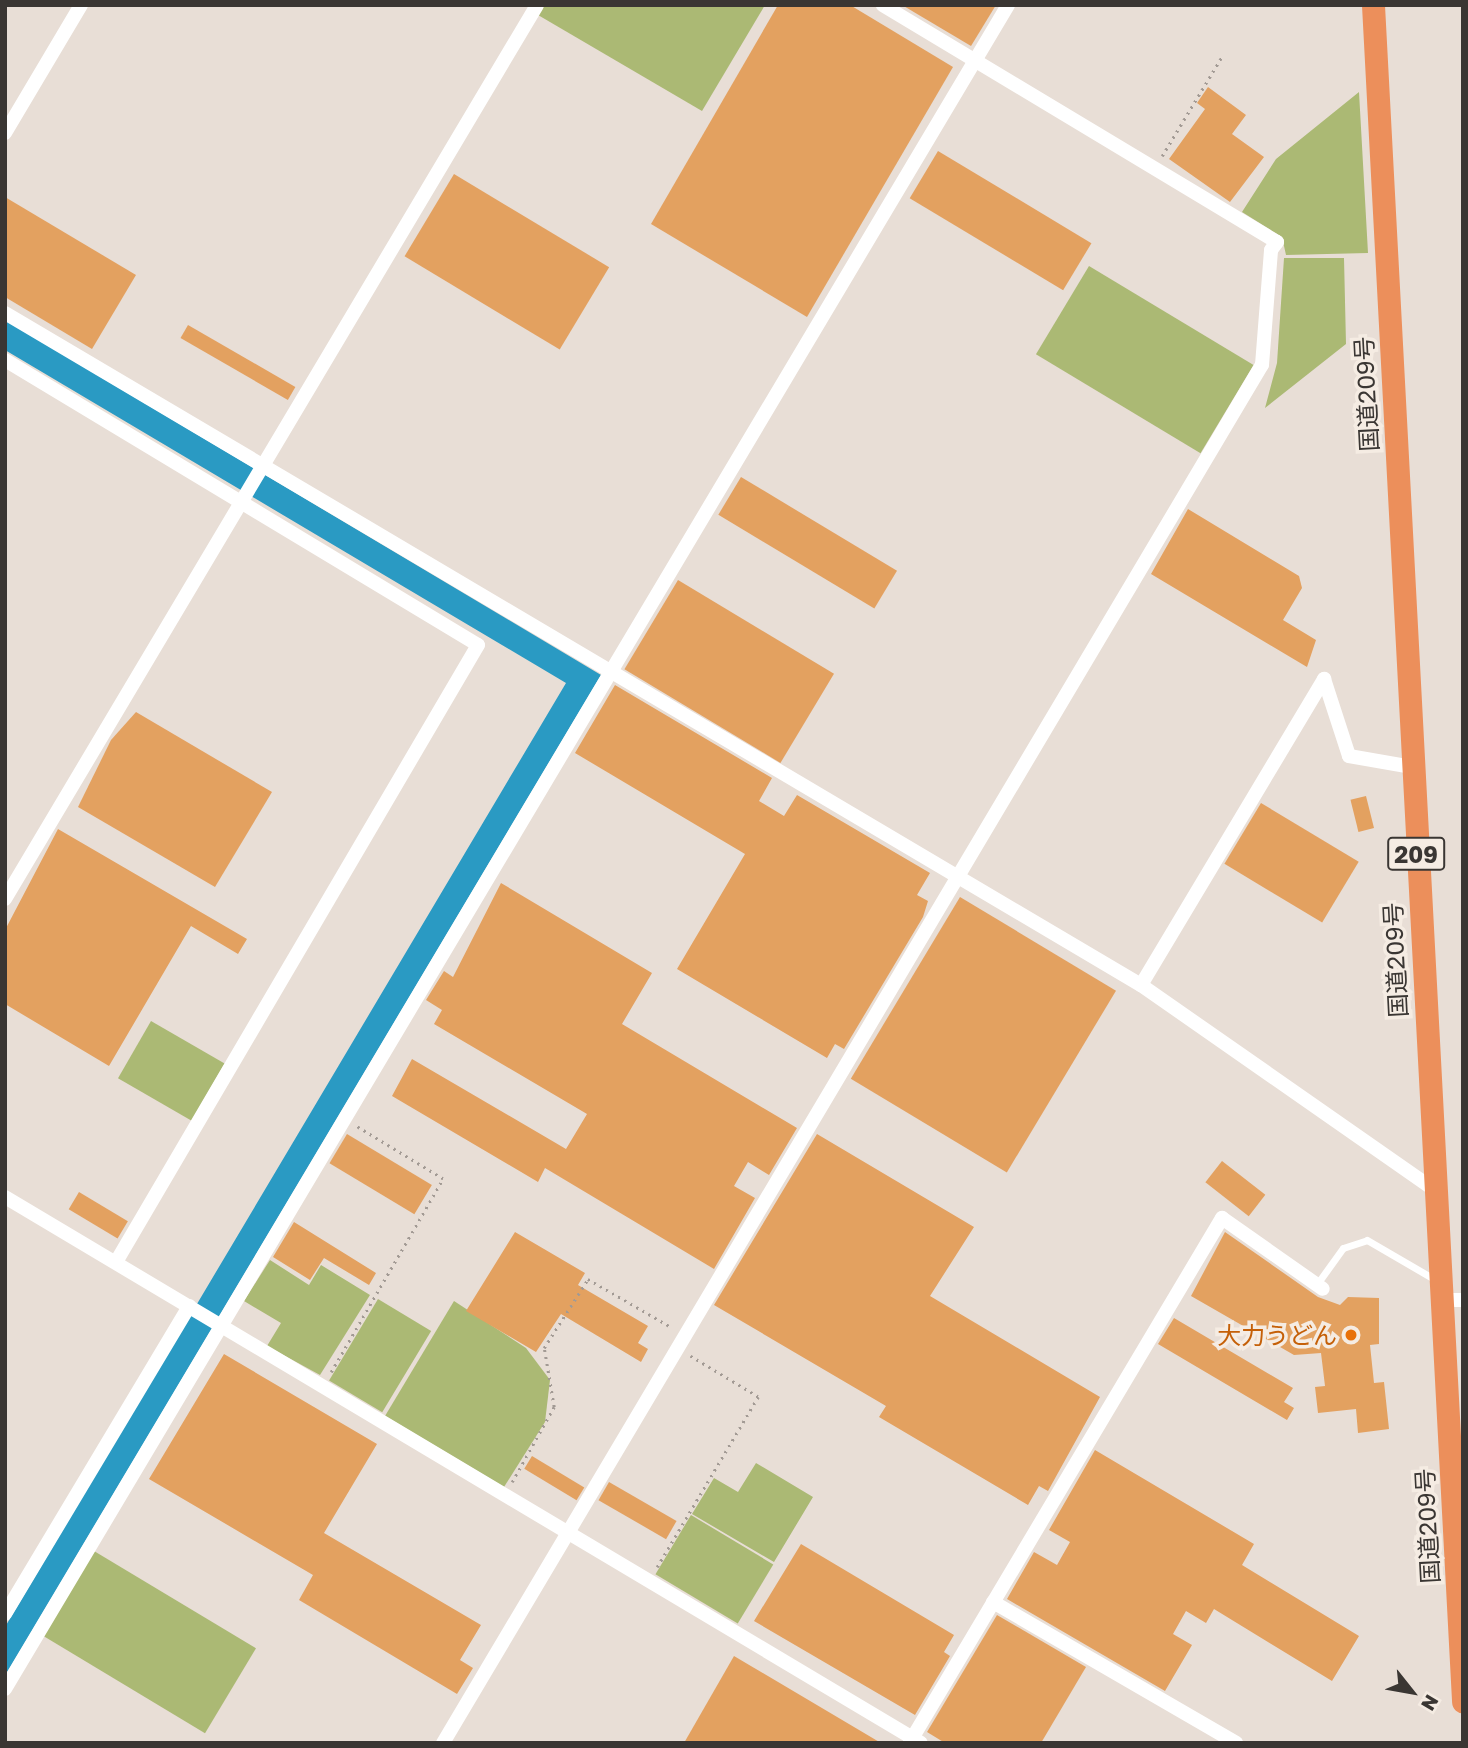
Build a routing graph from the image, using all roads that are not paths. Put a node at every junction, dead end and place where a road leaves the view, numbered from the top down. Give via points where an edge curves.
1 (81, 5) edge
2 (537, 5) edge
3 (883, 5) edge
4 (1008, 5) edge
5 (1373, 5) edge
6 (976, 61) junction
7 (5, 133) edge
8 (5, 313) edge
9 (5, 360) edge
10 (265, 463) junction
11 (242, 499) junction
12 (612, 670) junction
13 (1412, 767) junction
14 (959, 876) junction
15 (5, 899) edge
16 (1141, 985) junction
17 (1433, 1189) junction
18 (5, 1198) edge
19 (116, 1262) junction
20 (1320, 1287) joint
21 (1438, 1291) junction
22 (1463, 1300) edge
23 (189, 1306) junction
24 (221, 1326) junction
25 (568, 1533) junction
26 (1459, 1578) edge
27 (993, 1602) junction
28 (5, 1614) edge
29 (5, 1689) edge
30 (1463, 1702) edge
31 (915, 1740) edge
32 (443, 1743) edge
33 (1236, 1743) edge

1 - 7 street
2 - 10 street
3 - 6 street
4 - 6 street
5 - 13 highway, 国道209号 / 209
6 - 12 street
6 - 14 street via 1277,242 1271,250 1262,365
8 - 10 street
9 - 11 street
10 - 11 street
10 - 12 street
11 - 15 street
11 - 19 street via 473,637 477,652
12 - 14 street
12 - 24 street
13 - 16 street via 1349,756 1324,679
13 - 17 highway, 国道209号 / 209
14 - 16 street
14 - 25 street
16 - 17 street
17 - 21 highway, 国道209号 / 209
18 - 19 street
19 - 23 street
20 - 21 lane via 1343,1248 1367,1240
20 - 27 street via 1222,1218
21 - 22 street
21 - 26 highway, 国道209号 / 209
23 - 24 street
23 - 28 street
24 - 25 street
24 - 29 street
25 - 31 street
25 - 32 street
26 - 30 highway, 国道209号 / 209
27 - 31 street
27 - 33 street

